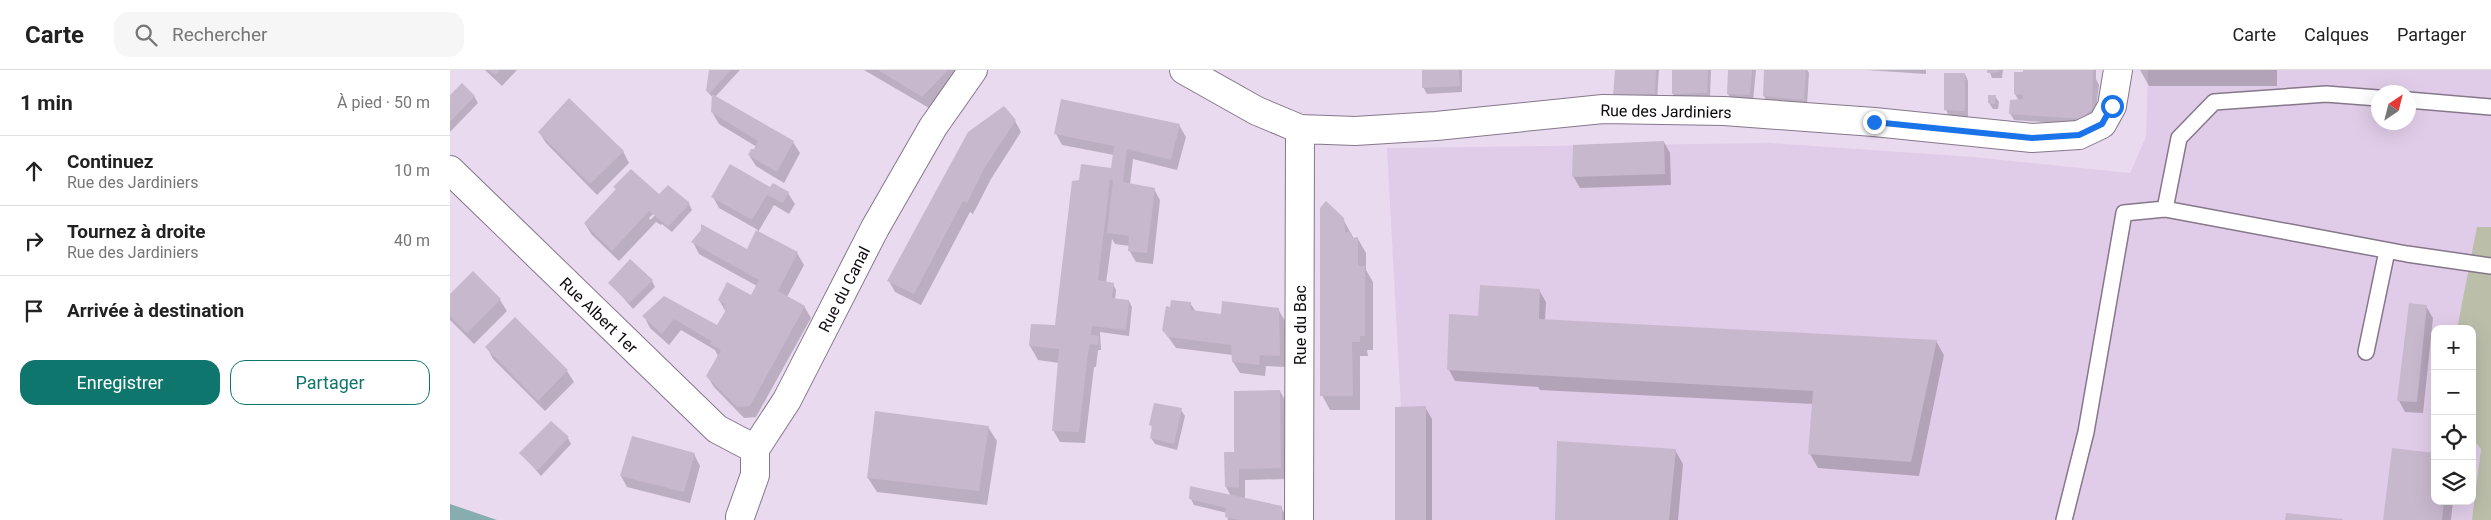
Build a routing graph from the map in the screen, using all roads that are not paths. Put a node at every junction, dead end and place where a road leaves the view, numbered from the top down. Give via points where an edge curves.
1 (973, 70) edge
2 (1184, 70) edge
3 (2118, 70) edge
4 (2371, 97) edge
5 (2416, 101) edge
6 (2491, 107) edge
7 (1300, 130) junction
8 (450, 170) edge
9 (2165, 209) junction
10 (2387, 251) junction
11 (2491, 266) edge
12 (2366, 352) dead end
13 (755, 449) junction
14 (740, 517) dead end
15 (1299, 520) edge
16 (2064, 520) edge

1 - 13 street, Rue du Canal via 933,126 875,228 787,400
2 - 7 street, Rue des Jardiniers via 1257,111
3 - 7 street, Rue des Jardiniers via 2112,106 2102,124 2079,135 2032,138 1724,111 1602,108 1436,126
4 - 9 lane via 2326,94 2214,102 2179,138
5 - 6 lane
7 - 15 street, Rue du Bac
8 - 13 street, Rue Albert 1er via 717,429
9 - 10 lane
9 - 16 lane via 2124,213 2086,432
10 - 11 lane
10 - 12 lane
13 - 14 street via 755,475

